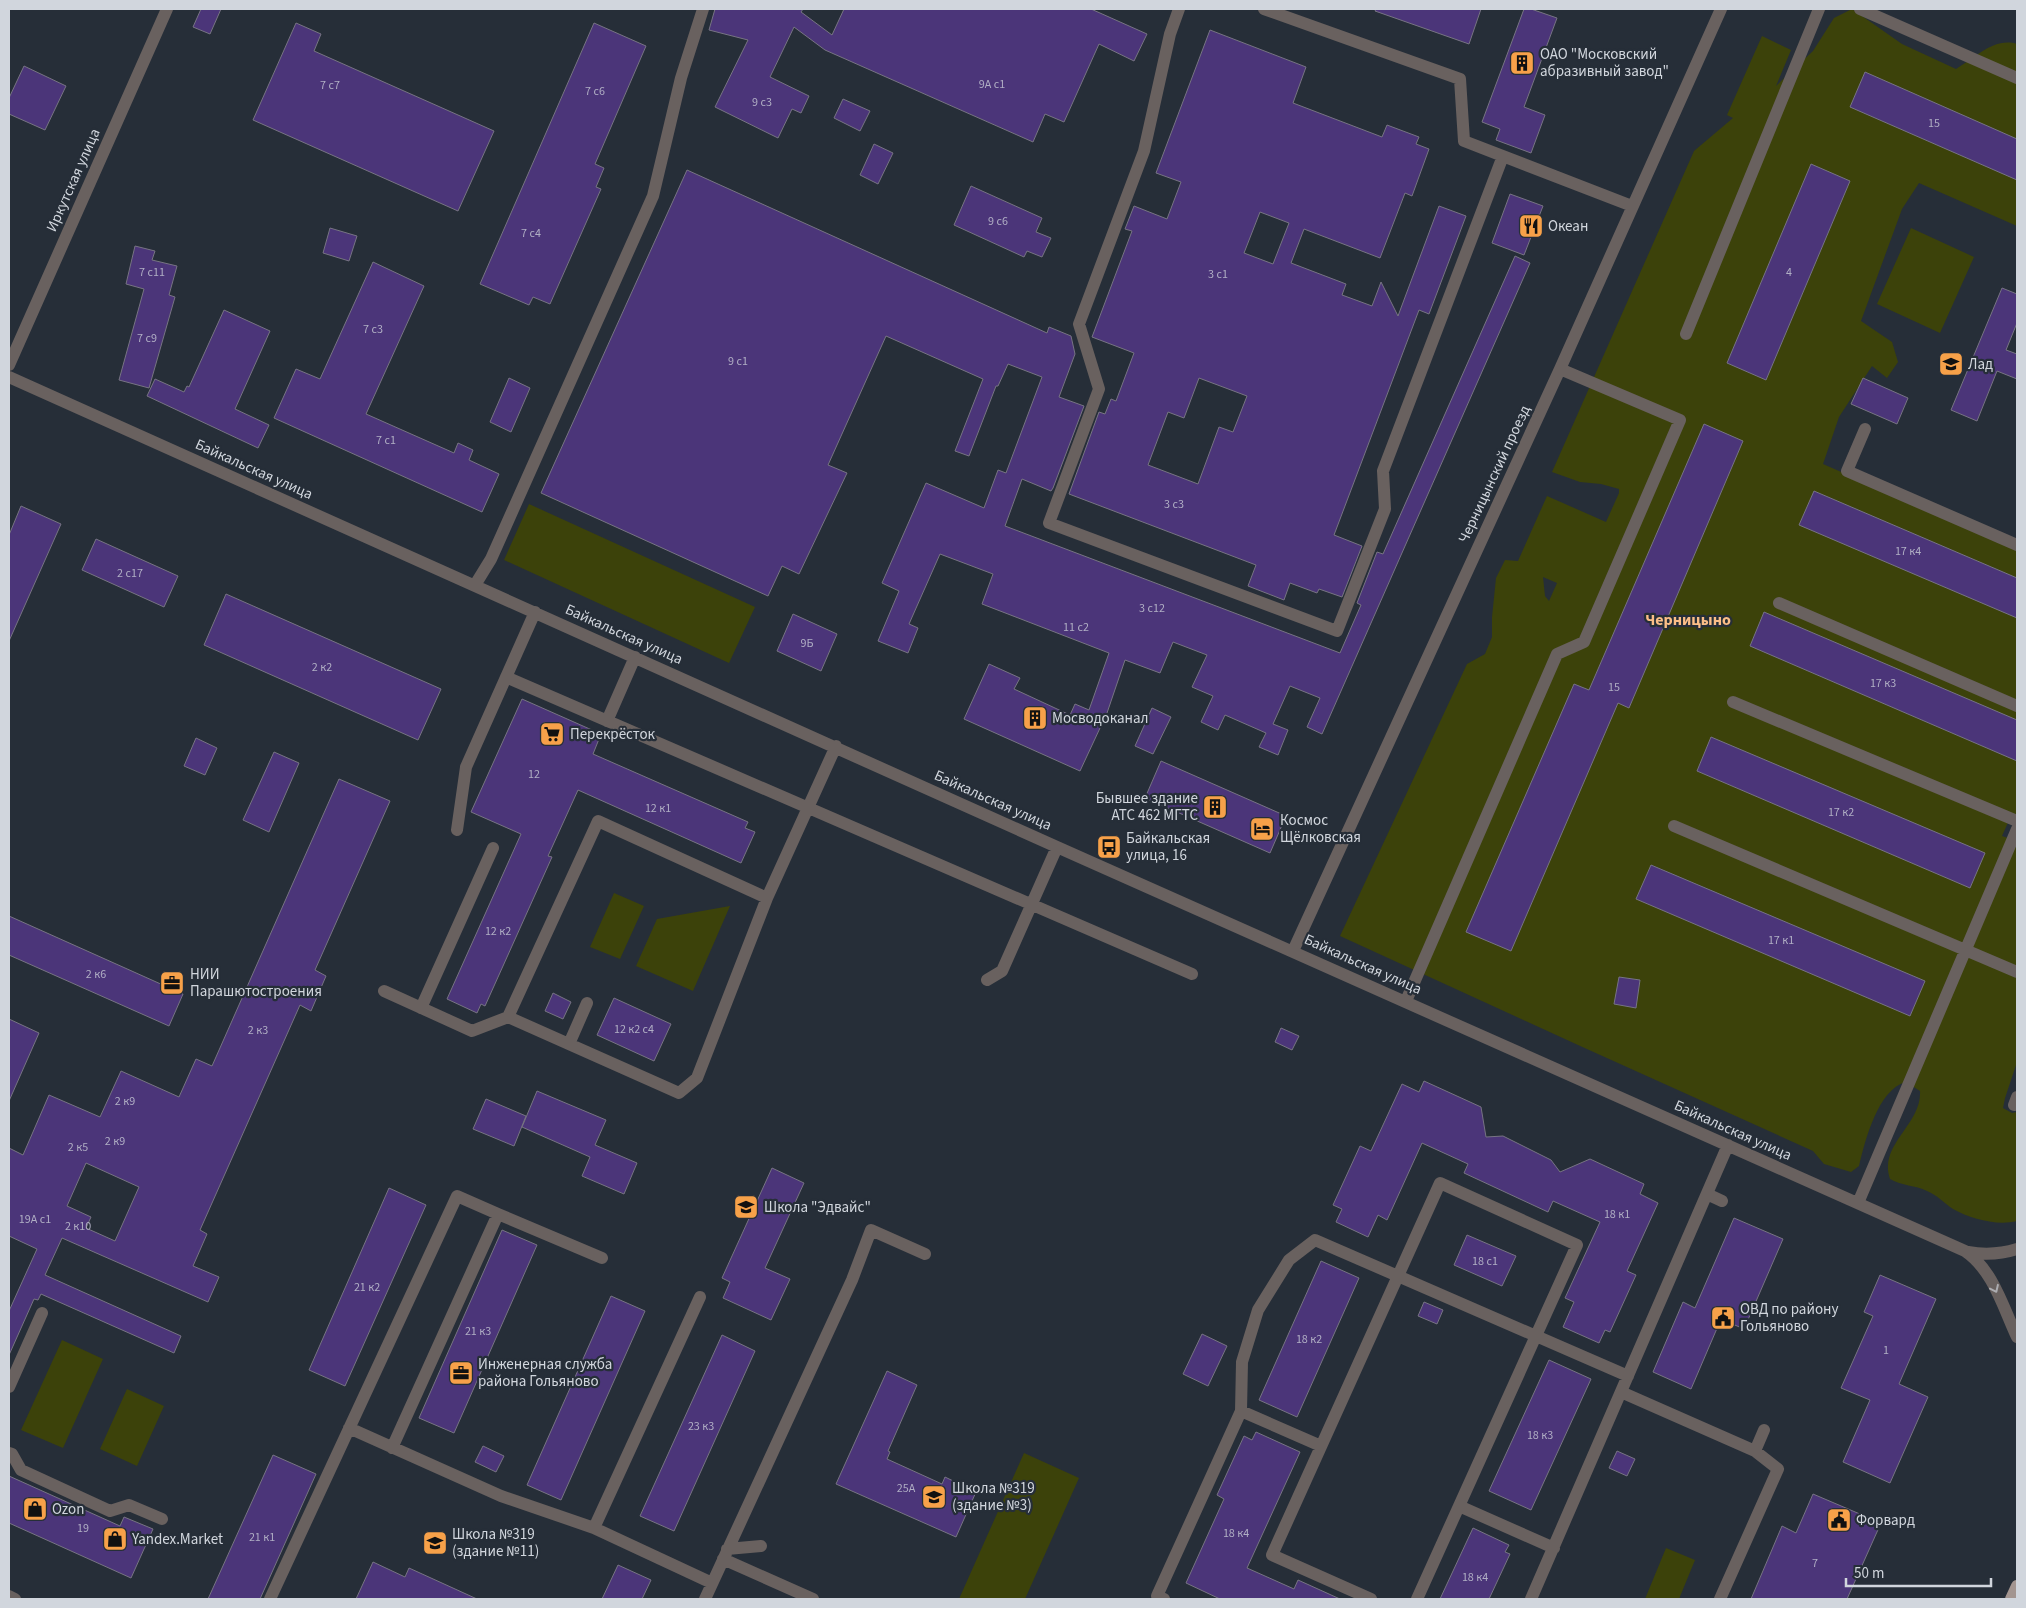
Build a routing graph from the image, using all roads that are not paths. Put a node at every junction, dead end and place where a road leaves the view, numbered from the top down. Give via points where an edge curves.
1 (167, 9) edge
2 (703, 9) edge
3 (1179, 9) edge
4 (1264, 9) edge
5 (1721, 9) edge
6 (1819, 9) edge
7 (1860, 9) edge
8 (2017, 78) edge
9 (1502, 156) junction
10 (1632, 206) junction
11 (1686, 334) dead end
12 (9, 365) edge
13 (1560, 369) junction
14 (9, 377) edge
15 (1865, 428) dead end
16 (2017, 545) edge
17 (475, 585) junction
18 (1780, 604) dead end
19 (535, 612) junction
20 (635, 657) junction
21 (506, 677) junction
22 (1733, 702) dead end
23 (2017, 706) edge
24 (607, 721) junction
25 (836, 746) junction
26 (808, 808) junction
27 (2017, 821) edge
28 (1674, 826) dead end
29 (2017, 829) edge
30 (457, 830) dead end
31 (1057, 847) junction
32 (492, 848) dead end
33 (767, 898) junction
34 (1032, 904) junction
35 (1965, 950) junction
36 (1293, 951) junction
37 (2017, 972) edge
38 (1192, 974) dead end
39 (987, 980) dead end
40 (384, 991) dead end
41 (1406, 1001) junction
42 (587, 1003) dead end
43 (421, 1008) junction
44 (508, 1017) junction
45 (569, 1044) junction
46 (1728, 1145) junction
47 (1706, 1194) junction
48 (1722, 1201) dead end
49 (1858, 1203) junction
50 (498, 1214) junction
51 (2017, 1249) edge
52 (1965, 1251) junction
53 (925, 1254) dead end
54 (602, 1258) dead end
55 (1398, 1277) junction
56 (700, 1297) dead end
57 (42, 1313) dead end
58 (1536, 1337) junction
59 (2017, 1337) edge
60 (1628, 1376) junction
61 (9, 1386) edge
62 (1621, 1392) junction
63 (1241, 1411) junction
64 (349, 1428) junction
65 (1764, 1430) dead end
66 (1322, 1446) junction
67 (392, 1448) junction
68 (1755, 1451) junction
69 (9, 1453) edge
70 (1459, 1506) junction
71 (162, 1519) dead end
72 (594, 1528) junction
73 (761, 1546) dead end
74 (1554, 1548) junction
75 (725, 1554) junction
76 (712, 1583) junction
77 (2017, 1586) edge
78 (9, 1596) edge
79 (15, 1599) edge
80 (270, 1599) edge
81 (705, 1599) edge
82 (813, 1599) edge
83 (1164, 1599) edge
84 (1371, 1599) edge
85 (1417, 1599) edge
86 (1531, 1599) edge
87 (1720, 1599) edge
88 (2011, 1599) edge

1 - 12 street, Иркутская улица
2 - 17 street via 681,78 653,196 491,559
3 - 9 street via 1170,34 1144,151 1079,324 1100,389 1049,523 1338,631 1385,509 1383,471
4 - 9 street via 1460,79 1464,141
5 - 10 street, Черницынский проезд
6 - 11 street
7 - 8 street
9 - 10 street
10 - 13 street, Черницынский проезд
13 - 36 street, Черницынский проезд
13 - 41 street via 1680,420 1584,642 1557,654
14 - 17 street, Байкальская улица
15 - 16 street via 1847,471
17 - 19 street, Байкальская улица
18 - 23 street
19 - 20 street, Байкальская улица
19 - 21 street
20 - 24 street
20 - 25 street, Байкальская улица
21 - 24 street
21 - 30 street via 466,767
22 - 27 street
24 - 26 street
25 - 26 street
25 - 31 street, Байкальская улица
26 - 33 street
26 - 34 street
28 - 35 street
29 - 35 street
31 - 34 street
31 - 36 street, Байкальская улица
32 - 43 street
33 - 44 street via 598,821
33 - 45 street via 697,1078 680,1093
34 - 38 street
34 - 39 street via 1002,971
35 - 37 street
35 - 49 street
36 - 41 street, Байкальская улица
40 - 43 street
41 - 46 street, Байкальская улица
42 - 45 street
43 - 44 street via 472,1031
44 - 45 street
46 - 47 street
46 - 49 street, Байкальская улица
47 - 48 street
47 - 60 street
49 - 52 street, Байкальская улица
50 - 54 street
50 - 64 street via 457,1196
50 - 67 street
51 - 52 street via 1996,1254
52 -> 59 street via 1977,1259 1986,1272
53 - 75 street via 870,1230 852,1280
55 - 58 street
55 - 58 street via 1440,1183 1577,1245
55 - 63 street via 1315,1240 1289,1260 1258,1310 1242,1362
55 - 66 street
56 - 72 street
57 - 61 street
58 - 60 street
58 - 70 street
60 - 62 street
62 - 68 street
62 - 74 street
63 - 66 street
63 - 83 street via 1157,1596
64 - 67 street
64 - 80 street
65 - 68 street
66 - 84 street via 1272,1555
67 - 72 street via 501,1496
68 - 87 street via 1778,1469
69 - 71 street via 21,1470 110,1511 129,1505
70 - 74 street
70 - 85 street
72 - 76 street
73 - 75 street
74 - 86 street
75 - 76 street
75 - 82 street
76 - 81 street
77 - 88 main road
78 - 79 street

